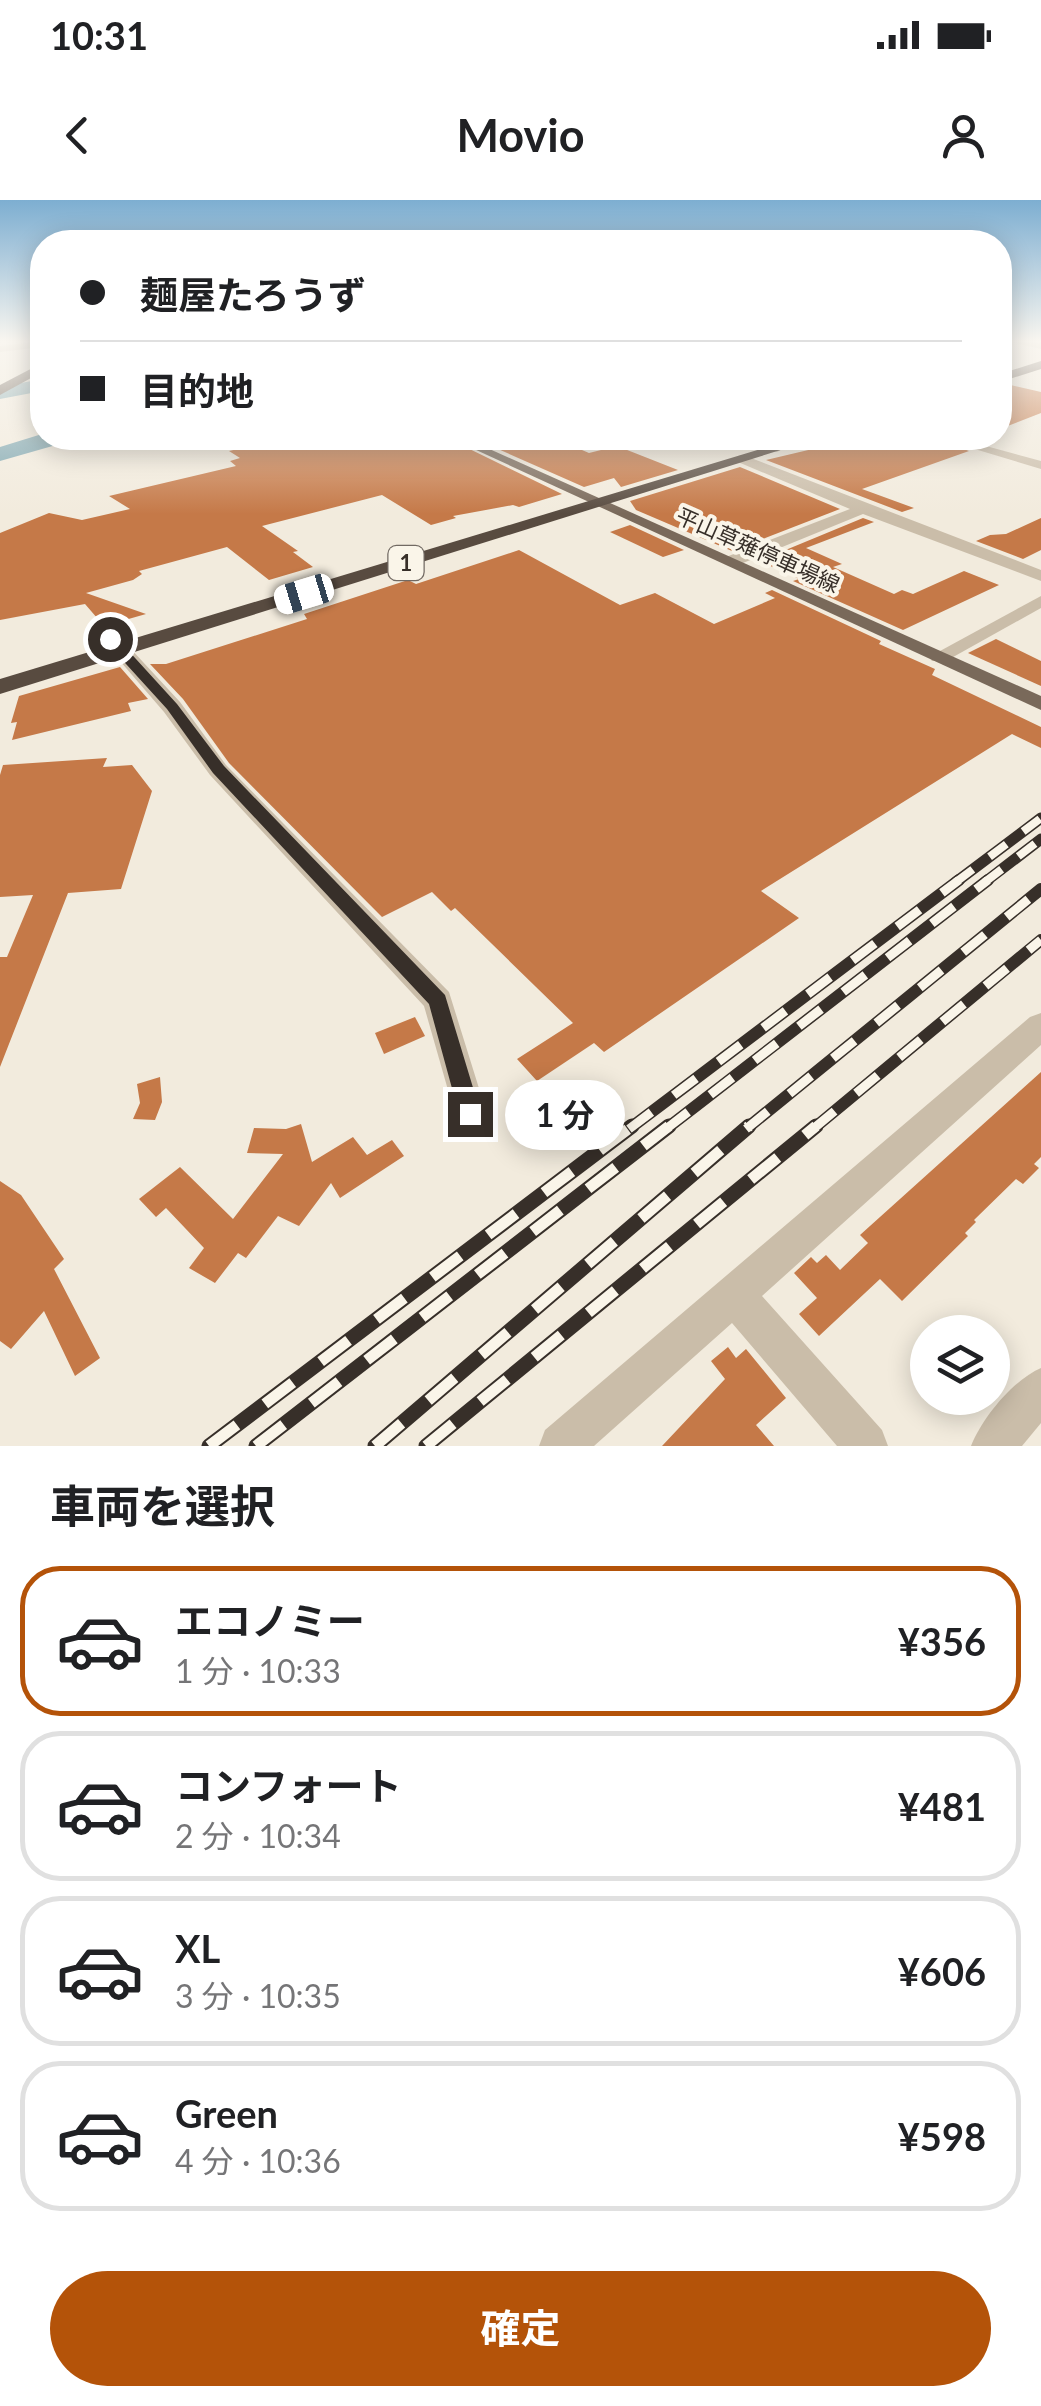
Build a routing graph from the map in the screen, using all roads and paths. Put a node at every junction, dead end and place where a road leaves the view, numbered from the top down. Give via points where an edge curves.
1 (482, 450) edge
2 (745, 450) edge
3 (768, 450) edge
4 (987, 450) edge
5 (1041, 465) edge
6 (592, 500) junction
7 (863, 509) junction
8 (732, 561) junction
9 (1041, 576) edge
10 (1041, 601) edge
11 (114, 645) junction
12 (939, 658) junction
13 (0, 672) edge
14 (0, 687) edge
15 (1041, 704) edge
16 (1041, 1026) edge
17 (470, 1114) dead end
18 (734, 1295) junction
19 (1041, 1390) edge
20 (561, 1446) edge
21 (866, 1446) edge
22 (993, 1446) edge

1 - 6 main road, 平山草薙停車場線
2 - 6 highway, 1
3 - 7 street
4 - 5 street
6 - 8 main road, 平山草薙停車場線
6 - 11 highway, 1
7 - 8 street
7 - 9 street
8 - 12 main road, 平山草薙停車場線
10 - 12 street
11 - 13 highway, 1
11 - 14 highway, 1
11 - 17 street via 172,706 218,770 438,1001
12 - 15 main road, 平山草薙停車場線
16 - 18 street
18 - 20 street
18 - 21 street
19 - 22 street

